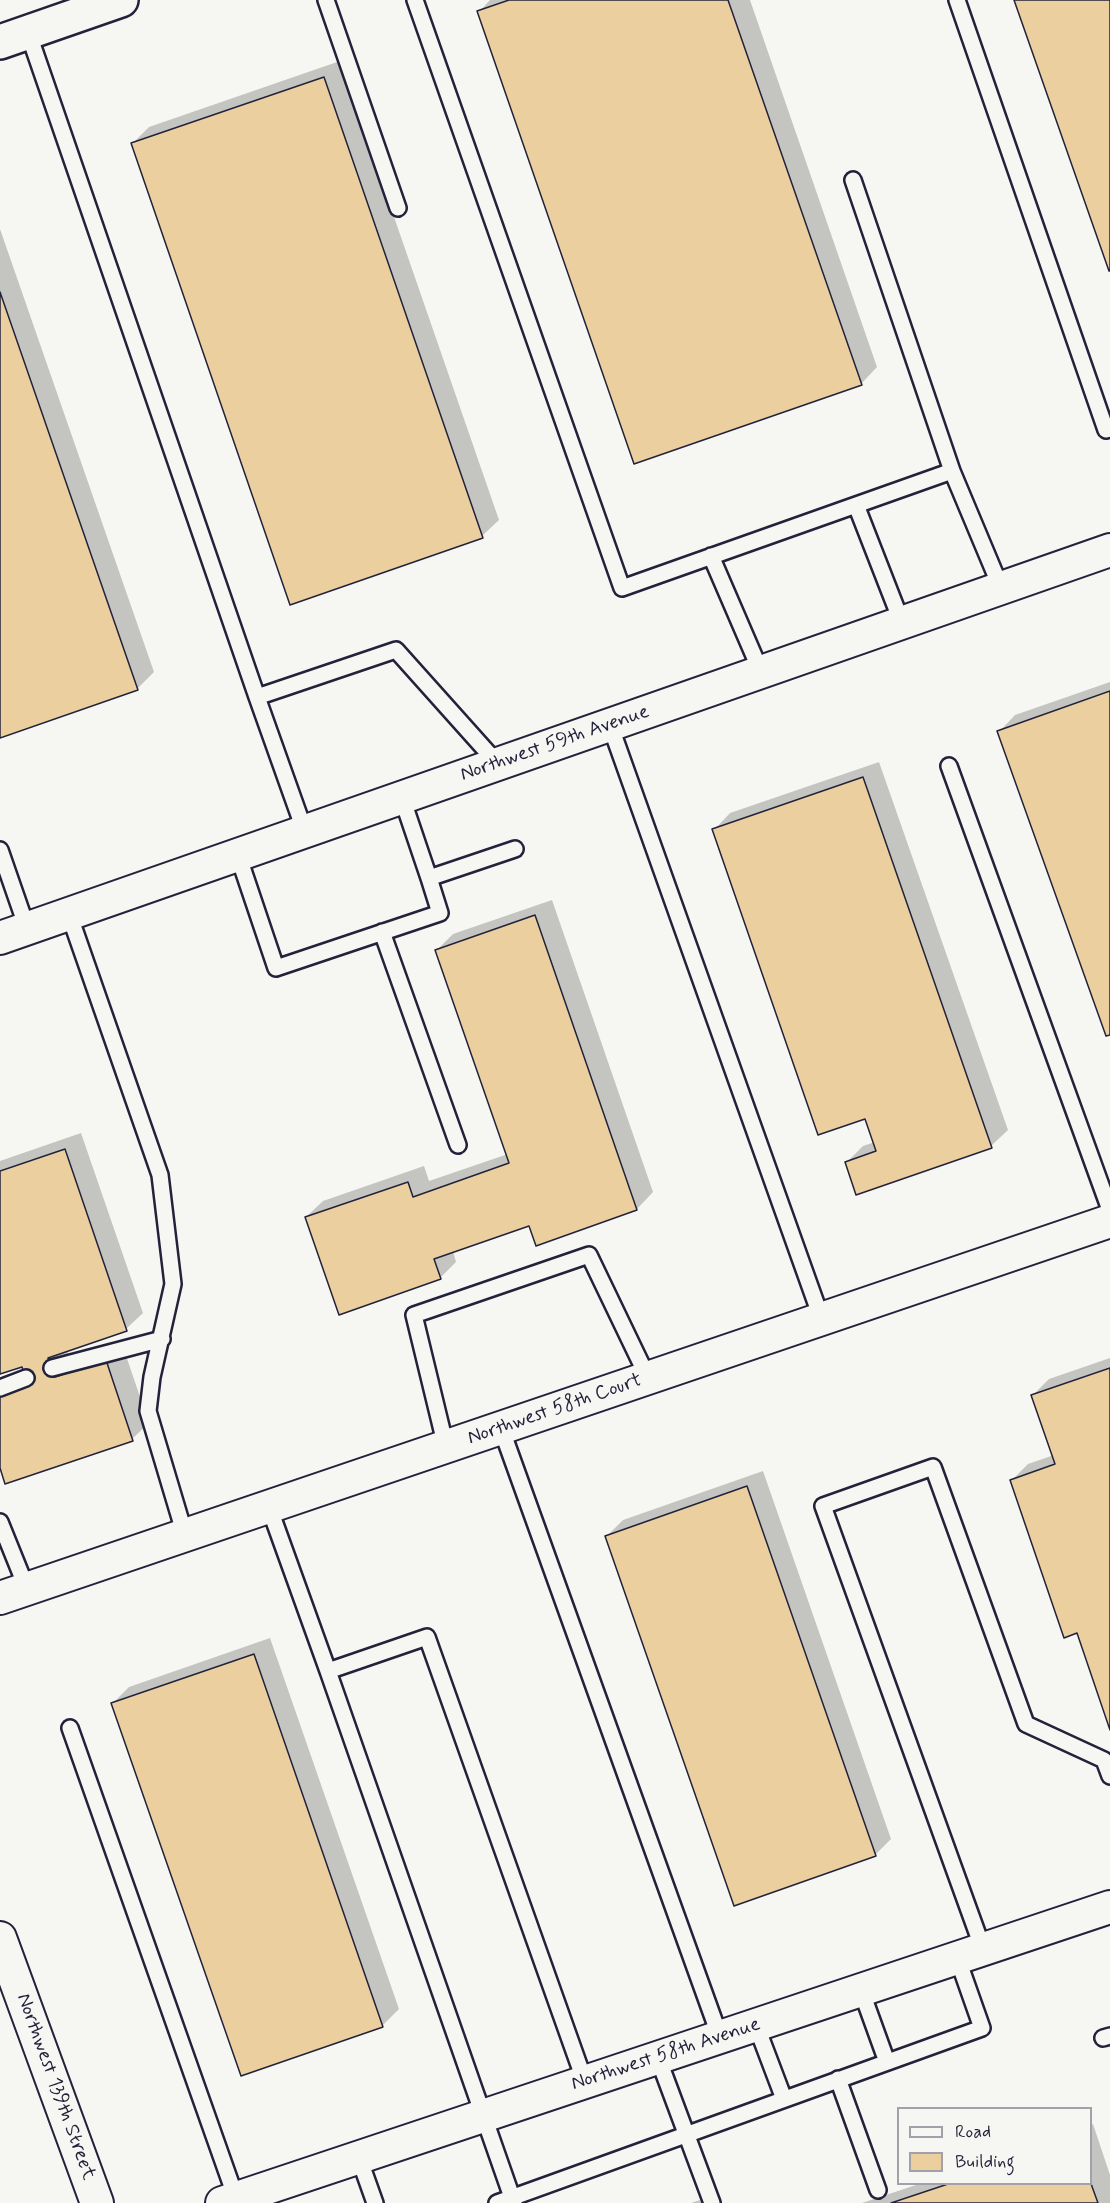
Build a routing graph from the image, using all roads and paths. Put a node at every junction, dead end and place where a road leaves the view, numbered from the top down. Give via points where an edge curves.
1 (121, 0) edge
2 (326, 0) edge
3 (415, 0) edge
4 (957, 0) edge
5 (14, 37) edge
6 (853, 180) dead end
7 (398, 208) dead end
8 (1110, 429) edge
9 (952, 471) junction
10 (856, 505) junction
11 (1110, 550) edge
12 (711, 556) junction
13 (1001, 588) junction
14 (902, 623) junction
15 (761, 672) junction
16 (257, 696) junction
17 (610, 725) junction
18 (498, 764) junction
19 (949, 766) dead end
20 (402, 798) junction
21 (305, 832) junction
22 (515, 849) dead end
23 (0, 850) edge
24 (238, 855) junction
25 (429, 878) junction
26 (69, 914) junction
27 (382, 932) junction
28 (14, 933) edge
29 (458, 1144) dead end
30 (1110, 1210) edge
31 (1110, 1221) edge
32 (822, 1320) junction
33 (162, 1339) junction
34 (52, 1368) dead end
35 (26, 1378) dead end
36 (648, 1378) junction
37 (0, 1388) edge
38 (501, 1428) junction
39 (446, 1447) junction
40 (269, 1507) junction
41 (0, 1522) edge
42 (185, 1535) junction
43 (14, 1594) edge
44 (328, 1671) junction
45 (70, 1728) dead end
46 (1110, 1776) edge
47 (1110, 1907) edge
48 (0, 1938) edge
49 (970, 1953) junction
50 (861, 1990) junction
51 (756, 2025) junction
52 (720, 2037) junction
53 (658, 2058) junction
54 (887, 2062) junction
55 (838, 2079) junction
56 (585, 2082) junction
57 (784, 2099) junction
58 (482, 2116) junction
59 (687, 2134) junction
60 (360, 2158) junction
61 (878, 2190) dead end
62 (513, 2200) edge
63 (229, 2201) edge
64 (97, 2203) edge
65 (375, 2203) edge
66 (497, 2203) edge
67 (712, 2203) edge

1 - 5 street
2 - 7 lane
3 - 12 lane via 622,588
4 - 8 lane via 1106,430
5 - 16 lane
6 - 9 lane
9 - 10 lane
9 - 13 lane
10 - 12 lane
10 - 14 lane
11 - 13 street, Northwest 59th Avenue
12 - 15 lane
13 - 14 street, Northwest 59th Avenue
14 - 15 street, Northwest 59th Avenue
15 - 17 street, Northwest 59th Avenue
16 - 18 lane via 396,651
16 - 21 lane
17 - 18 street, Northwest 59th Avenue
17 - 32 lane
18 - 20 street, Northwest 59th Avenue
19 - 30 lane
20 - 21 street, Northwest 59th Avenue
20 - 25 lane
21 - 24 street, Northwest 59th Avenue
22 - 25 lane
23 - 28 lane
24 - 26 street, Northwest 59th Avenue
24 - 27 lane via 276,968
25 - 27 lane via 440,913
26 - 28 street, Northwest 59th Avenue
26 - 33 lane via 160,1175 173,1284
27 - 29 lane
31 - 32 street, Northwest 58th Court
32 - 36 street, Northwest 58th Court
33 - 34 lane
33 - 42 lane via 148,1411
35 - 37 lane
36 - 38 street, Northwest 58th Court
36 - 39 lane via 589,1255 414,1315
38 - 39 street, Northwest 58th Court
38 - 52 lane
39 - 40 street, Northwest 58th Court
40 - 42 street, Northwest 58th Court
40 - 44 lane
41 - 43 lane
42 - 43 street, Northwest 58th Court
44 - 56 lane via 428,1637
44 - 58 lane
45 - 63 lane
46 - 49 lane via 1104,1760 1026,1724 933,1467 823,1506
47 - 49 street, Northwest 58th Avenue
48 - 64 street, Northwest 139th Street
49 - 50 street, Northwest 58th Avenue
49 - 54 lane via 982,2028
50 - 51 street, Northwest 58th Avenue
50 - 54 lane
51 - 52 street, Northwest 58th Avenue
51 - 57 lane
52 - 53 street, Northwest 58th Avenue
53 - 56 street, Northwest 58th Avenue
53 - 59 lane
54 - 55 lane
55 - 57 lane
55 - 61 lane
56 - 58 street, Northwest 58th Avenue
57 - 59 lane
58 - 60 street, Northwest 58th Avenue
58 - 62 lane
59 - 62 lane
59 - 67 lane
60 - 63 street, Northwest 58th Avenue
60 - 65 lane
62 - 66 lane

